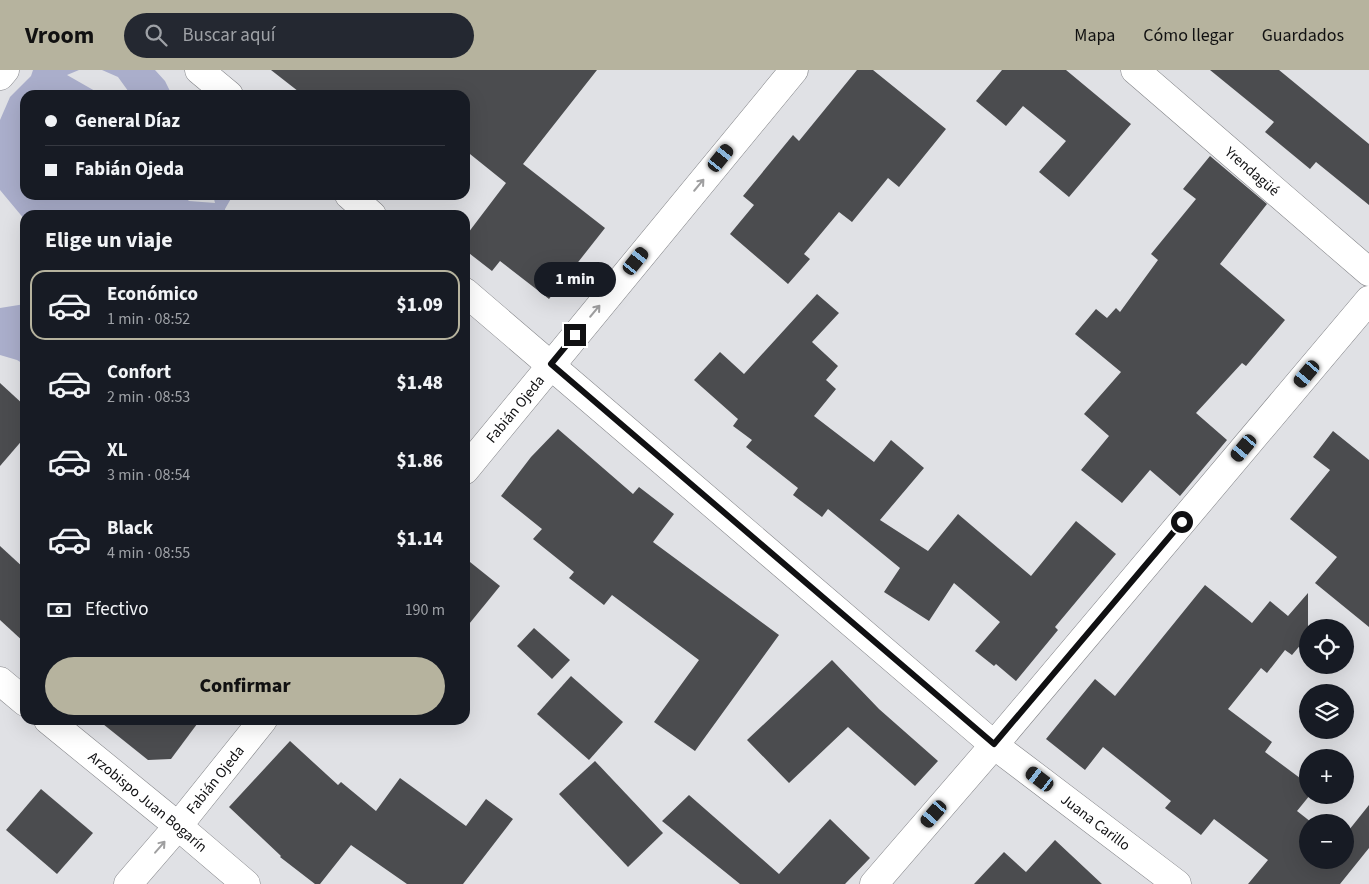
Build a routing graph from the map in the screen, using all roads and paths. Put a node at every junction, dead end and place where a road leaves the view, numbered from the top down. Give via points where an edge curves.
1 (5, 70) edge
2 (199, 70) edge
3 (794, 70) edge
4 (1135, 70) edge
5 (0, 76) edge
6 (223, 90) edge
7 (354, 200) edge
8 (366, 210) edge
9 (1369, 272) edge
10 (470, 296) edge
11 (1369, 300) edge
12 (551, 364) junction
13 (470, 464) edge
14 (0, 681) edge
15 (20, 698) edge
16 (54, 725) edge
17 (259, 725) edge
18 (994, 744) junction
19 (178, 826) junction
20 (128, 884) edge
21 (246, 884) edge
22 (874, 884) edge
23 (1177, 884) edge

1 - 5 street
2 - 6 street
12 -> 3 street, Fabián Ojeda
4 - 9 street, Yrendagüé
7 - 8 street
10 - 12 street, Juana Carillo
11 - 18 street
12 - 13 street, Fabián Ojeda
12 - 18 street, Juana Carillo
14 - 15 street
16 - 19 street, Arzobispo Juan Bogarín
17 - 19 street, Fabián Ojeda
18 - 22 street
18 - 23 street, Juana Carillo
20 -> 19 street, Fabián Ojeda
19 - 21 street, Arzobispo Juan Bogarín

